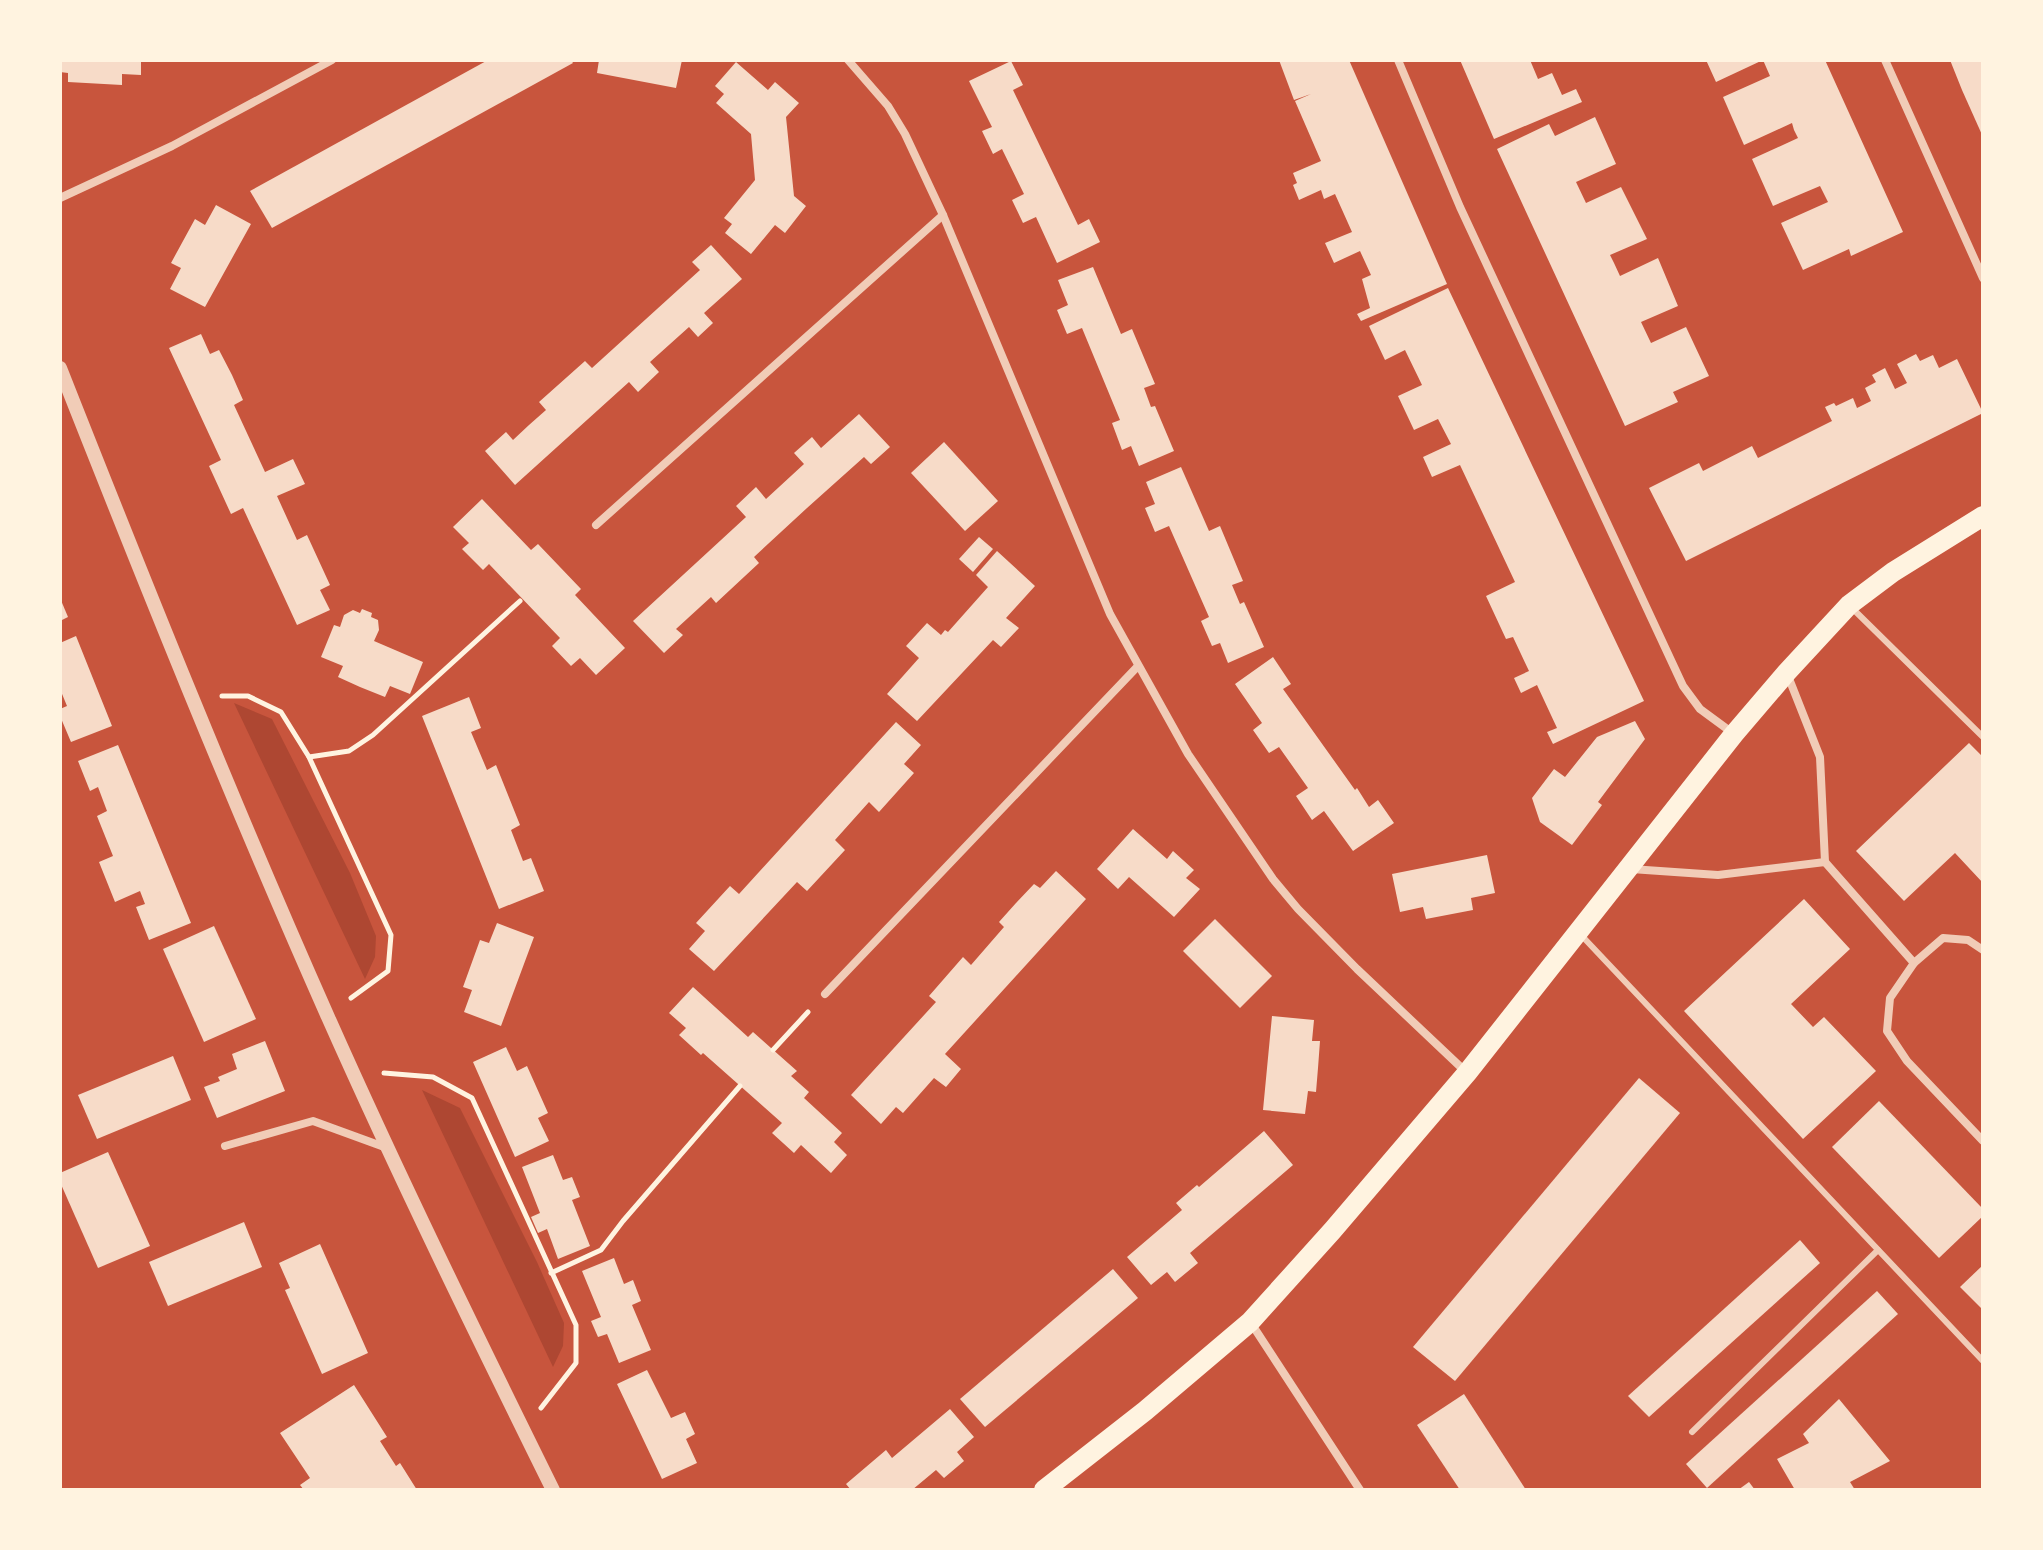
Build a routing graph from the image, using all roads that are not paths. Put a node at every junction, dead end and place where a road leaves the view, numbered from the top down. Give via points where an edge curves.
1 (332, 60) edge
2 (848, 60) edge
3 (1398, 60) edge
4 (1885, 60) edge
5 (60, 198) edge
6 (943, 215) junction
7 (1983, 278) edge
8 (60, 368) edge
9 (1983, 516) edge
10 (596, 525) dead end
11 (1849, 605) junction
12 (1138, 666) junction
13 (1787, 672) junction
14 (1734, 734) junction
15 (1983, 737) edge
16 (1825, 862) junction
17 (1628, 869) junction
18 (1579, 933) junction
19 (1983, 950) edge
20 (1914, 963) junction
21 (825, 994) road end
22 (1467, 1073) junction
23 (1983, 1141) edge
24 (225, 1146) dead end
25 (387, 1148) junction
26 (1878, 1250) junction
27 (1250, 1322) junction
28 (1983, 1361) edge
29 (1692, 1432) dead end
30 (553, 1490) edge
31 (1044, 1490) edge
32 (1360, 1490) edge

1 - 5 street via 172,146
2 - 6 street via 900,125
3 - 14 street via 1460,207 1683,686 1700,709
4 - 7 street
6 - 10 street
6 - 12 street via 1110,614
8 - 25 street via 190,696
9 - 11 main road
11 - 13 main road
11 - 15 lane
12 - 21 street
12 - 22 street via 1214,793 1298,909
13 - 14 main road
13 - 16 street via 1820,757
14 - 17 main road
16 - 17 street via 1718,875
16 - 20 street
17 - 18 main road
18 - 22 main road
18 - 26 lane
19 - 20 street via 1968,940 1943,938
20 - 23 street via 1890,998 1887,1031 1907,1061
22 - 27 main road
24 - 25 street via 313,1121
25 - 30 street
26 - 28 lane
26 - 29 lane
27 - 31 main road
27 - 32 street

